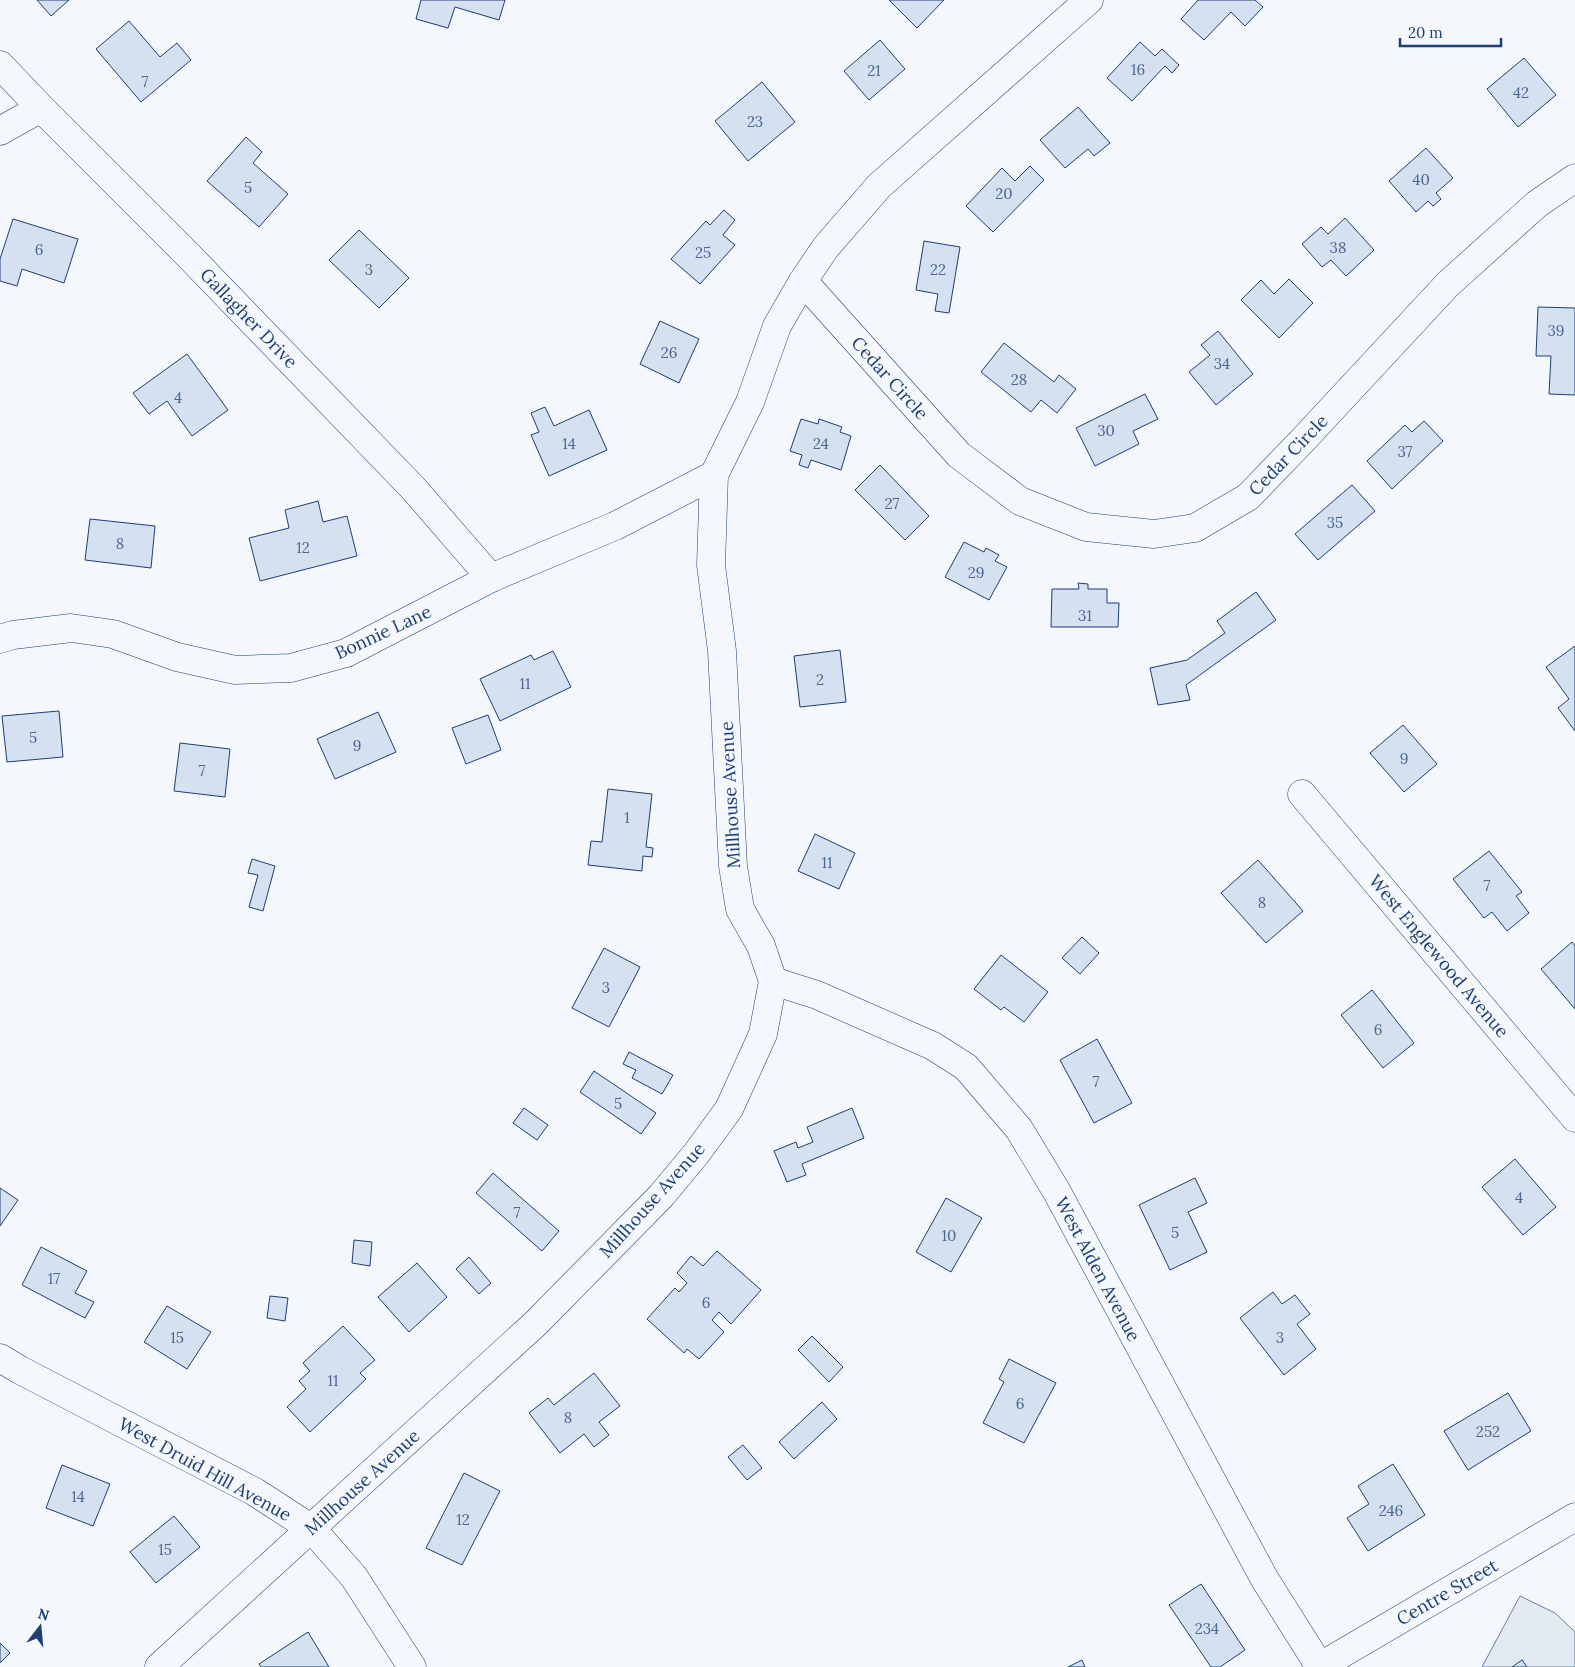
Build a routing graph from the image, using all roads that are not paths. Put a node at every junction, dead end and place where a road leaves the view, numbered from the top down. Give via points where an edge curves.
1 (1090, 0) edge
2 (0, 65) edge
3 (41, 108) junction
4 (0, 131) edge
5 (1575, 178) edge
6 (803, 281) junction
7 (714, 475) junction
8 (491, 578) junction
9 (0, 639) edge
10 (1302, 794) dead end
11 (773, 981) junction
12 (1575, 1118) edge
13 (0, 1358) edge
14 (1575, 1517) edge
15 (312, 1529) junction
16 (159, 1667) edge
17 (412, 1667) edge
18 (1319, 1667) edge

1 - 6 street via 879,186 826,247
2 - 3 street, Gallagher Drive
3 - 4 street
3 - 8 street, Gallagher Drive via 413,488
5 - 6 street, Cedar Circle via 1537,204 1448,284 1248,497 1195,528 1154,534 1086,526 1020,502 959,455
6 - 7 street via 777,326 750,402
7 - 8 street, Bonnie Lane via 615,526
7 - 11 street, Millhouse Avenue via 711,566 722,651 733,866 740,909 762,946
8 - 9 street, Bonnie Lane via 346,653 291,668 234,670 177,657 113,634 71,628
10 - 12 street, West Englewood Avenue
11 - 15 street, Millhouse Avenue via 763,1034 729,1109 667,1189 535,1324
11 - 18 street, West Alden Avenue via 817,995 933,1046 966,1067 1019,1129 1057,1192 1264,1578
13 - 15 street, West Druid Hill Avenue via 256,1492
14 - 18 street, Centre Street
15 - 16 street, Millhouse Avenue
15 - 17 street, West Druid Hill Avenue via 354,1577

